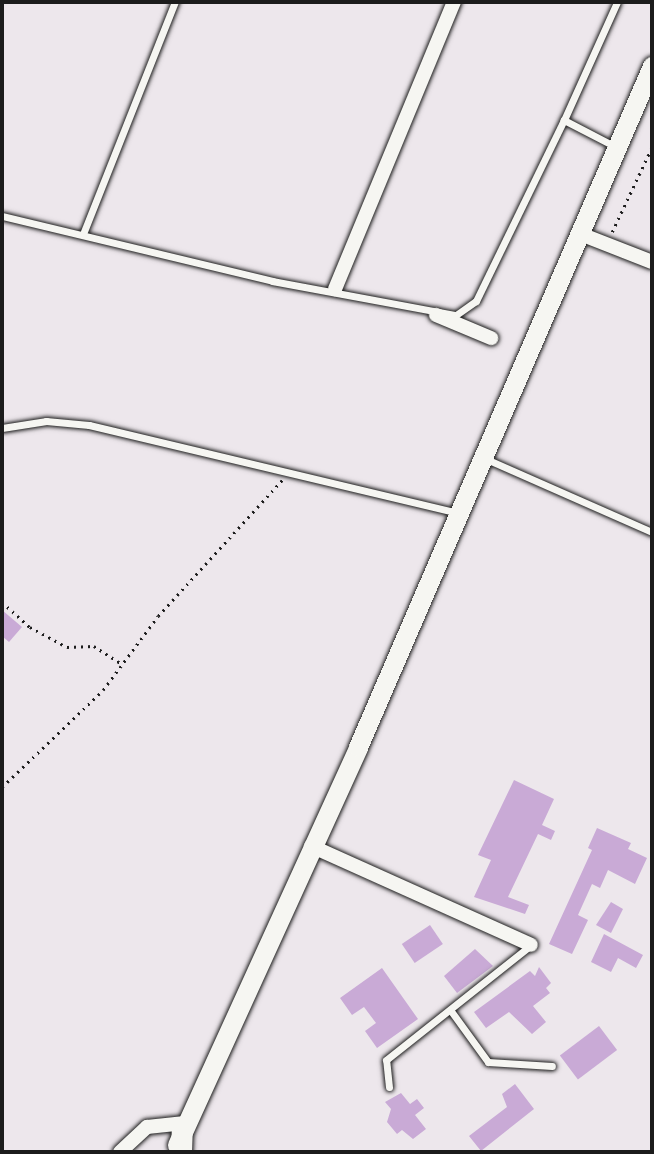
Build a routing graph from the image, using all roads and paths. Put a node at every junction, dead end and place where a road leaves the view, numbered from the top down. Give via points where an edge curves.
1 (175, 2) edge
2 (454, 2) edge
3 (617, 2) edge
4 (652, 66) edge
5 (564, 120) junction
6 (617, 147) junction
7 (652, 147) edge
8 (2, 216) edge
9 (578, 233) junction
10 (83, 234) junction
11 (604, 243) junction
12 (652, 262) edge
13 (335, 289) junction
14 (436, 315) junction
15 (491, 338) dead end
16 (2, 428) edge
17 (480, 456) junction
18 (288, 472) junction
19 (455, 512) junction
20 (652, 532) edge
21 (2, 602) edge
22 (120, 663) junction
23 (2, 787) edge
24 (311, 846) junction
25 (531, 945) joint
26 (451, 1012) junction
27 (552, 1066) dead end
28 (389, 1087) dead end
29 (183, 1126) junction
30 (120, 1152) edge
31 (168, 1152) edge
32 (174, 1152) edge
33 (181, 1152) edge

1 - 10 lane
2 - 13 street
3 - 5 lane
4 - 6 main road
5 - 6 lane
5 - 14 lane via 476,301 456,315
6 - 9 main road
7 - 11 path
8 - 10 lane
9 - 11 street
9 - 17 main road
10 - 13 lane via 272,281
11 - 12 street
13 - 14 lane
14 - 15 street
16 - 18 lane via 46,421 89,425
17 - 19 main road
17 - 20 lane
18 - 19 lane
18 - 22 path
19 - 24 main road via 402,646
21 - 22 path via 30,627 68,648 94,646
22 - 23 path via 103,690
24 - 25 street
24 - 29 main road
25 - 26 lane
26 - 27 lane via 488,1062
26 - 28 lane via 386,1060
29 - 30 street via 147,1127
29 - 31 main road
29 - 32 main road
29 - 33 main road

